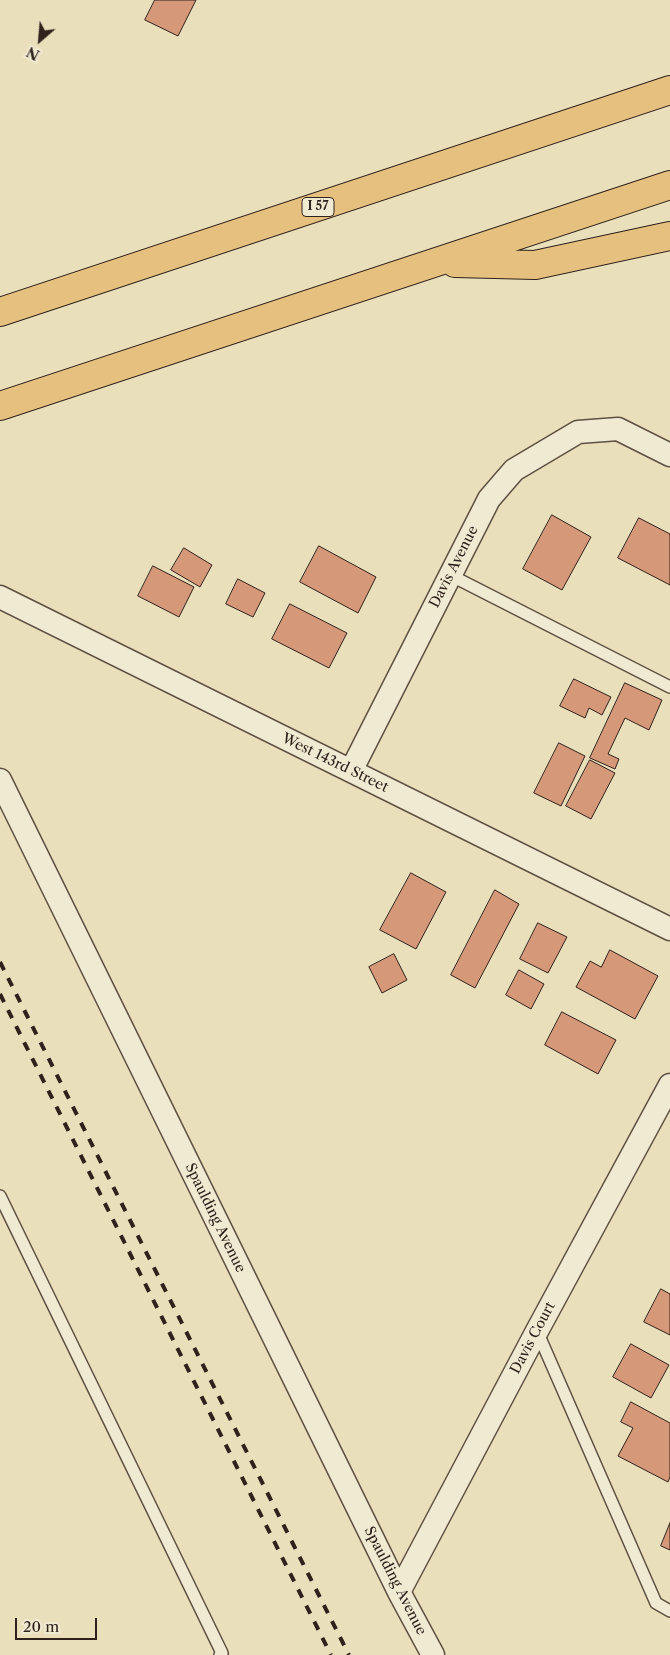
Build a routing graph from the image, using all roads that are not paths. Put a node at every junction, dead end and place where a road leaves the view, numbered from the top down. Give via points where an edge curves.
1 (670, 82) edge
2 (670, 90) edge
3 (637, 101) junction
4 (670, 186) edge
5 (670, 236) edge
6 (436, 263) junction
7 (0, 312) edge
8 (0, 406) edge
9 (670, 455) edge
10 (450, 575) junction
11 (0, 597) edge
12 (670, 686) edge
13 (351, 771) junction
14 (0, 780) edge
15 (670, 929) edge
16 (670, 1085) edge
17 (0, 1196) edge
18 (537, 1331) junction
19 (399, 1592) junction
20 (670, 1611) edge
21 (220, 1655) edge
22 (433, 1655) edge

1 - 3 highway
2 - 3 highway, I 57
3 - 7 highway, I 57
4 - 6 highway
5 - 6 highway via 535,265
6 - 8 highway
9 - 10 street, Davis Avenue via 618,429 578,432 514,470 489,499
10 - 12 lane
10 - 13 street, Davis Avenue
11 - 13 street, West 143rd Street
13 - 15 street, West 143rd Street
14 - 19 street, Spaulding Avenue
16 - 18 street, Davis Court
17 - 21 lane via 222,1652
18 - 19 street, Davis Court
18 - 20 lane via 656,1603
19 - 22 street, Spaulding Avenue

